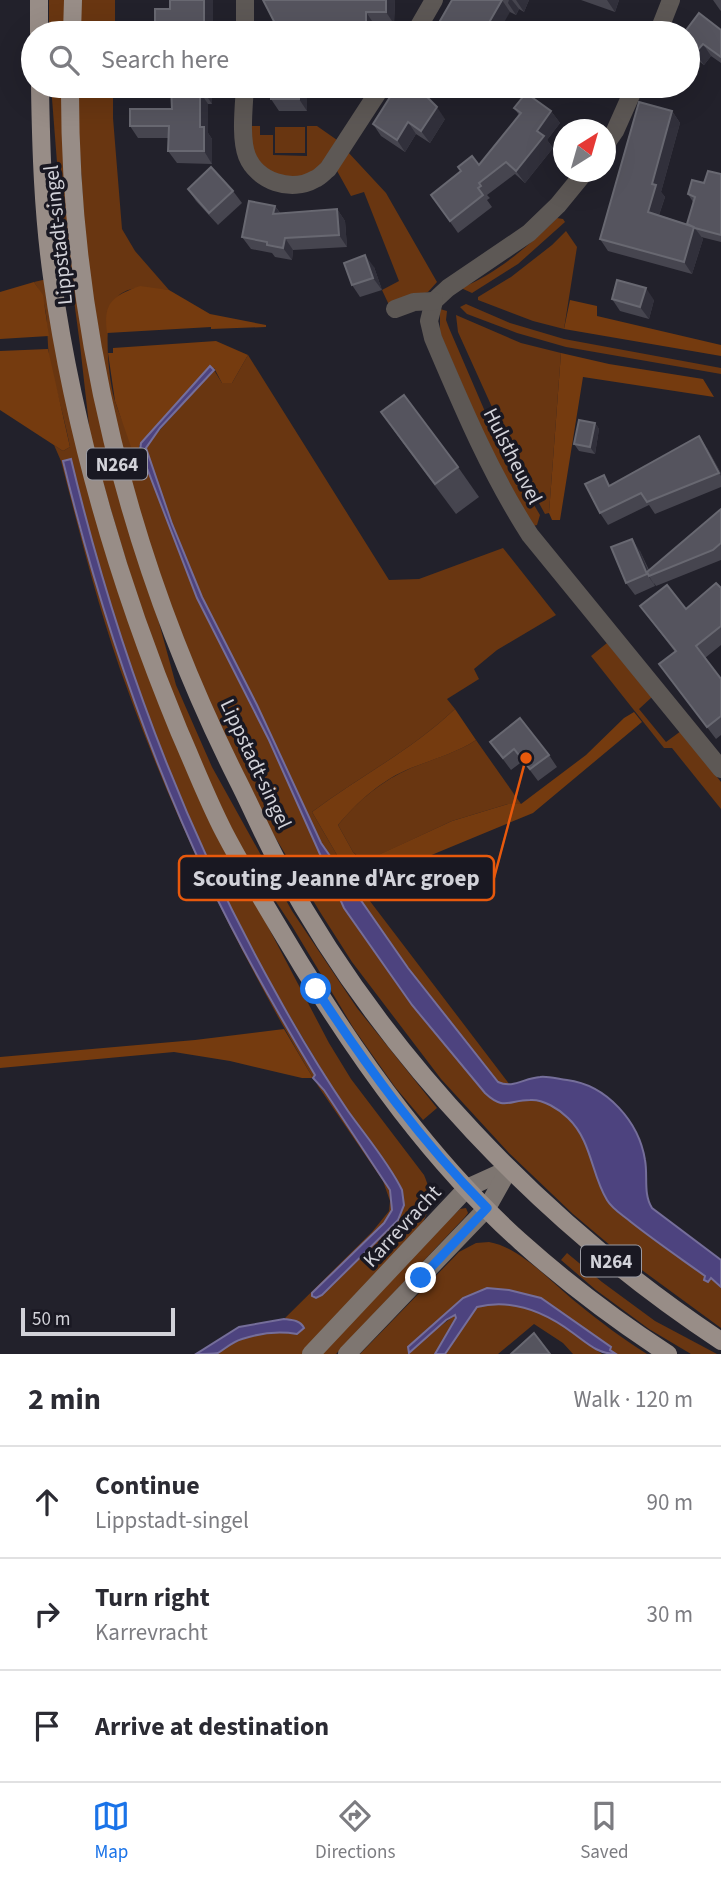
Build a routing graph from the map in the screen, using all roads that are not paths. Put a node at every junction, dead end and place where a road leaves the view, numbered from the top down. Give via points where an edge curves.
1 (38, 0) edge
2 (73, 0) edge
3 (245, 0) edge
4 (434, 0) edge
5 (671, 0) edge
6 (39, 21) edge
7 (72, 21) edge
8 (245, 21) edge
9 (422, 21) edge
10 (662, 21) edge
11 (40, 98) edge
12 (71, 98) edge
13 (244, 98) edge
14 (374, 98) edge
15 (630, 98) edge
16 (616, 129) edge
17 (577, 182) edge
18 (434, 301) junction
19 (395, 309) dead end
20 (721, 769) edge
21 (509, 1169) junction
22 (467, 1188) junction
23 (487, 1208) junction
24 (721, 1341) edge
25 (312, 1354) edge
26 (347, 1354) edge
27 (668, 1354) edge

1 - 6 main road
2 - 7 main road
3 - 8 street
4 - 9 street
5 - 10 street
11 - 22 main road, Lippstadt-singel / N264 via 42,184 52,274 77,413 110,535 153,665 201,783 245,871 358,1053
12 - 21 main road, Lippstadt-singel / N264 via 78,232 100,389 118,467 170,628 218,741 306,910 387,1028
13 - 14 street via 247,156 256,170 284,185 308,182 328,169
15 - 16 street
17 - 18 street via 529,233
18 - 19 street
18 - 20 street, Hulstheuvel via 429,321 432,338 504,494 530,535
21 - 22 street, Karrevracht
21 - 23 street
21 - 24 main road, Lippstadt-singel / N264 via 626,1274
22 - 23 main road, Lippstadt-singel / N264
22 - 25 street, Karrevracht
23 - 26 street
23 - 27 main road, Lippstadt-singel / N264 via 562,1276

